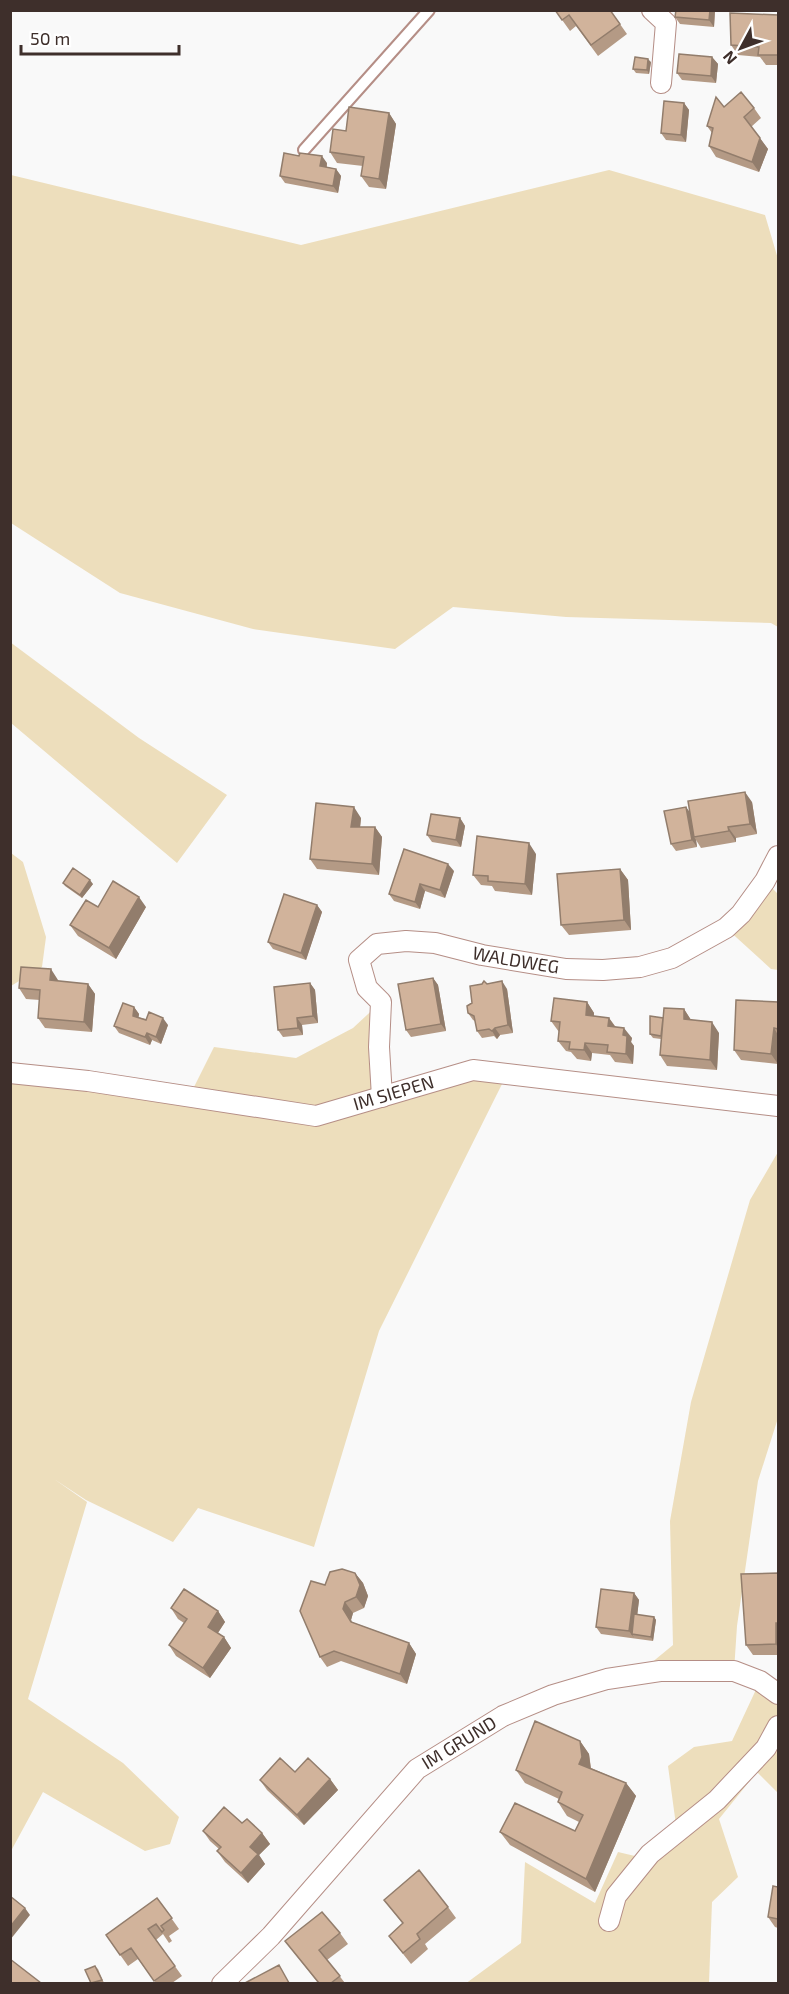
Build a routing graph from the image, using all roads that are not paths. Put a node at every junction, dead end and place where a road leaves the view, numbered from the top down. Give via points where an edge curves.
1 (429, 10) edge
2 (652, 10) edge
3 (661, 84) dead end
4 (304, 150) dead end
5 (778, 856) edge
6 (10, 1073) edge
7 (382, 1097) junction
8 (778, 1106) edge
9 (778, 1694) edge
10 (778, 1726) edge
11 (609, 1921) dead end
12 (222, 1983) edge

1 - 4 lane
2 - 3 street via 666,23
5 - 7 street, WALDWEG via 765,881 726,928 672,958 640,967 566,969 435,943 377,944 359,960 367,988 381,1002
6 - 7 street, IM SIEPEN via 316,1116
7 - 8 street, IM SIEPEN via 473,1070
9 - 12 street, IM GRUND via 760,1681 734,1671 660,1671 607,1679 553,1695 503,1716 417,1769 271,1936
10 - 11 street via 766,1748 717,1800 650,1854 616,1896

